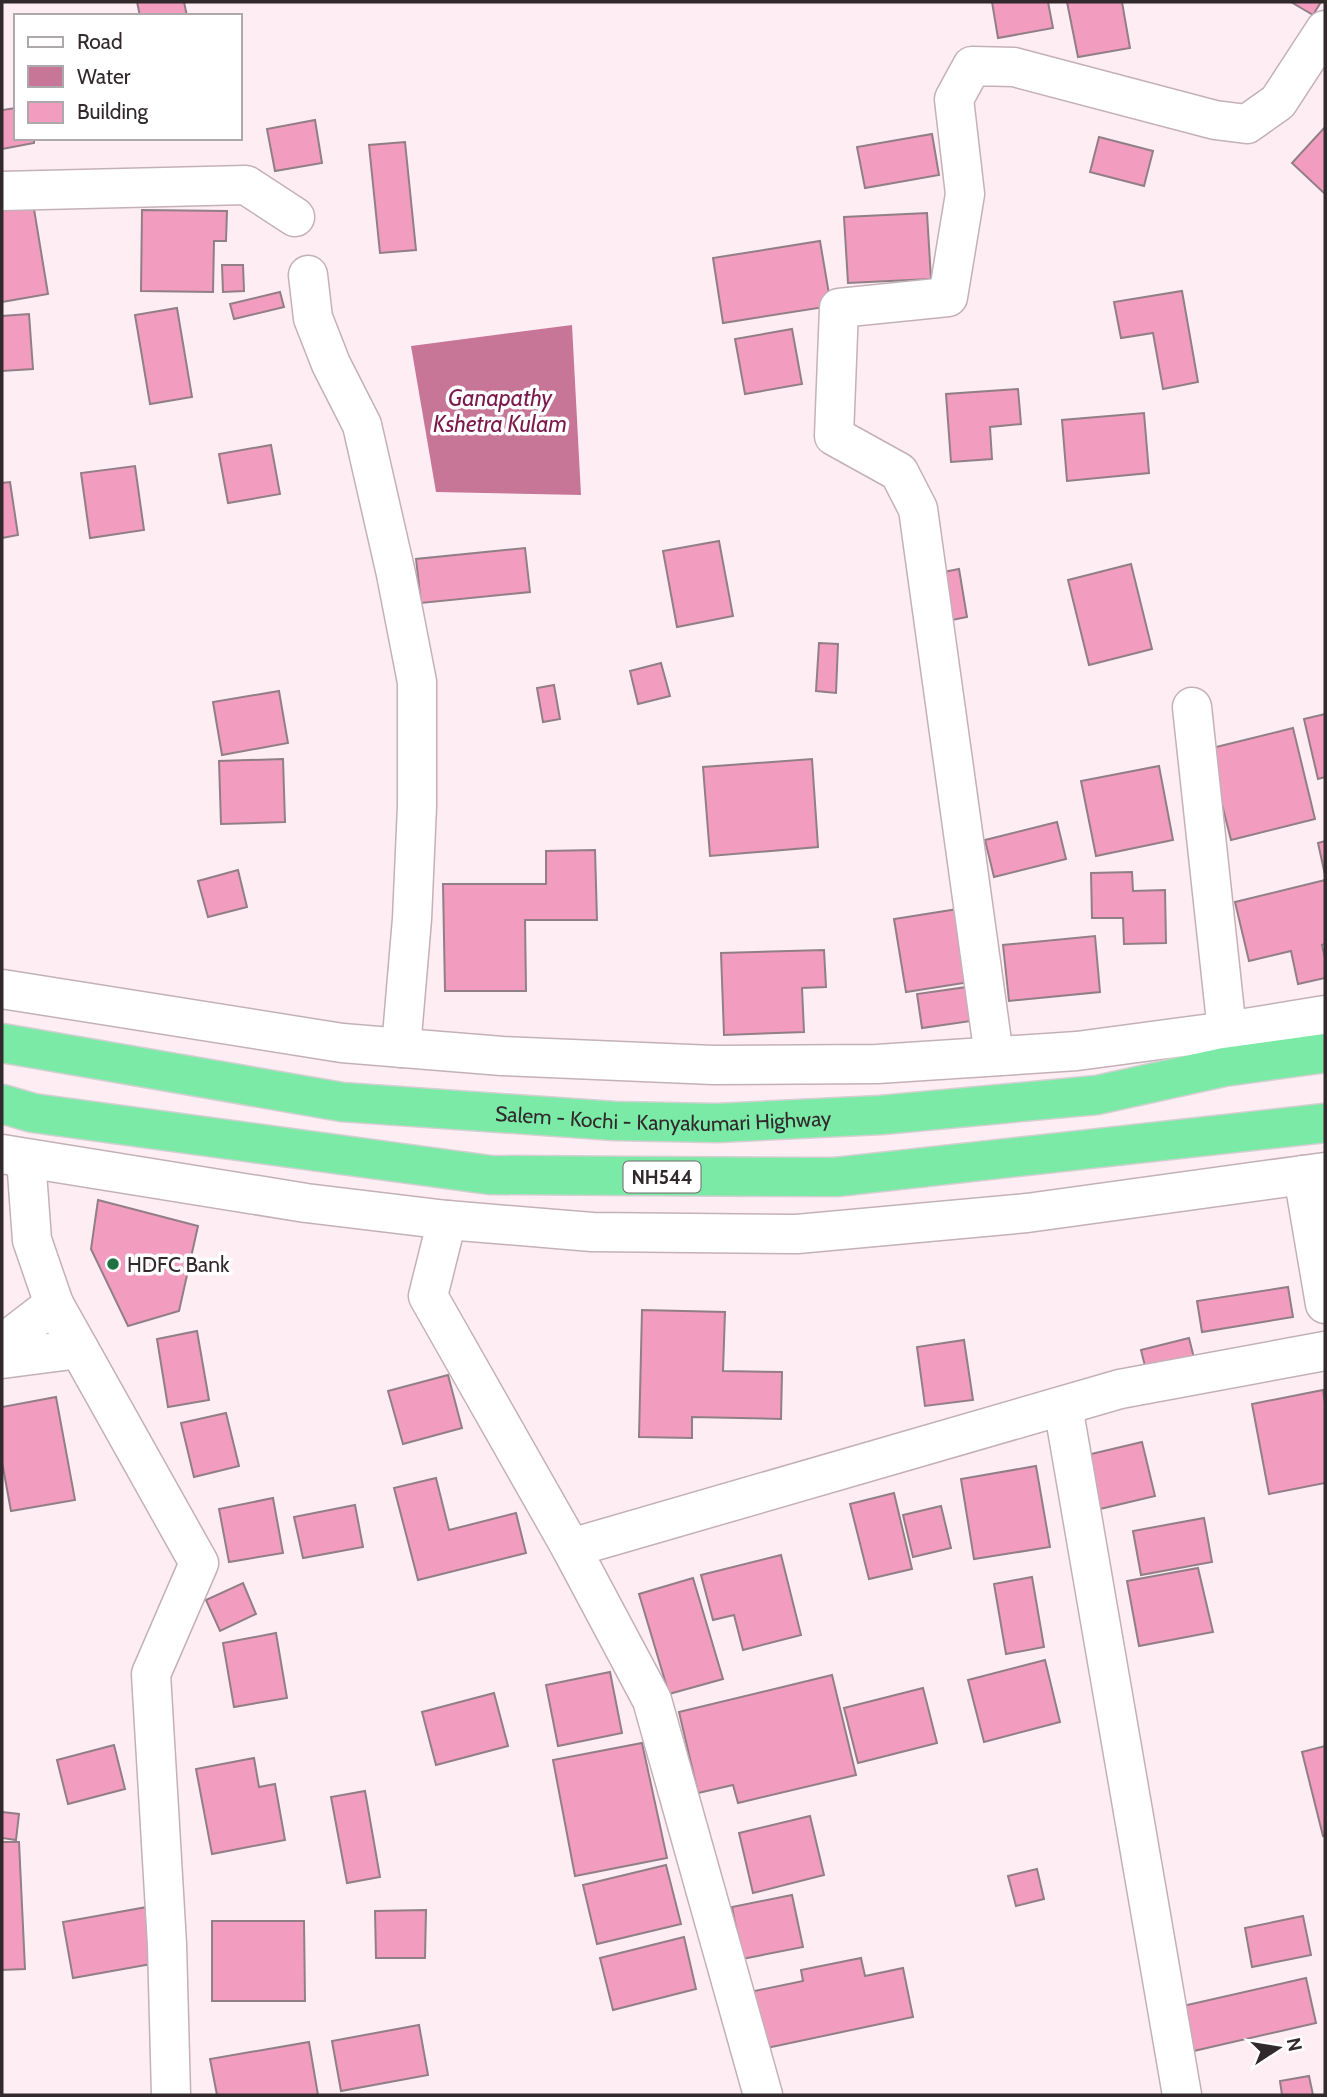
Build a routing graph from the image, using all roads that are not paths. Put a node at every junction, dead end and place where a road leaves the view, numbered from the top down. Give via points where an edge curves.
1 (1325, 30) edge
2 (2, 191) edge
3 (295, 217) dead end
4 (308, 275) dead end
5 (1192, 707) dead end
6 (2, 989) edge
7 (1325, 1015) edge
8 (1227, 1031) junction
9 (2, 1043) edge
10 (401, 1048) junction
11 (1325, 1053) edge
12 (994, 1056) junction
13 (2, 1104) edge
14 (1325, 1124) edge
15 (14, 1157) edge
16 (1314, 1174) edge
17 (447, 1220) junction
18 (54, 1304) junction
19 (1325, 1304) edge
20 (2, 1344) edge
21 (79, 1349) junction
22 (1325, 1351) edge
23 (2, 1359) edge
24 (1063, 1406) junction
25 (571, 1548) junction
26 (171, 2095) edge
27 (763, 2095) edge
28 (1182, 2095) edge

1 - 12 street via 1278,102 1247,124 1014,67 972,66 954,99 965,194 948,297 839,308 834,436 899,472 918,509
2 - 3 street via 246,185
4 - 10 street via 313,318 362,425 417,682 412,919
5 - 8 street
6 - 10 street via 342,1044
7 - 8 street
8 - 12 street via 1077,1051
9 - 11 highway, Salem - Kochi - Kanyakumari Highway via 342,1102 615,1121 717,1123 881,1115 1097,1095 1224,1067
10 - 12 street via 713,1065 877,1064
13 - 14 highway, NH544 via 33,1113 489,1175 836,1177
15 - 17 street
15 - 18 street via 32,1240
16 - 17 street via 1027,1213 797,1234 592,1231
16 - 19 street
17 - 25 street via 428,1296
18 - 20 street
18 - 21 street
21 - 23 street
21 - 26 street via 199,1563 150,1674 167,1944
22 - 24 street via 1120,1389
24 - 25 street
24 - 28 street
25 - 27 street via 652,1700

